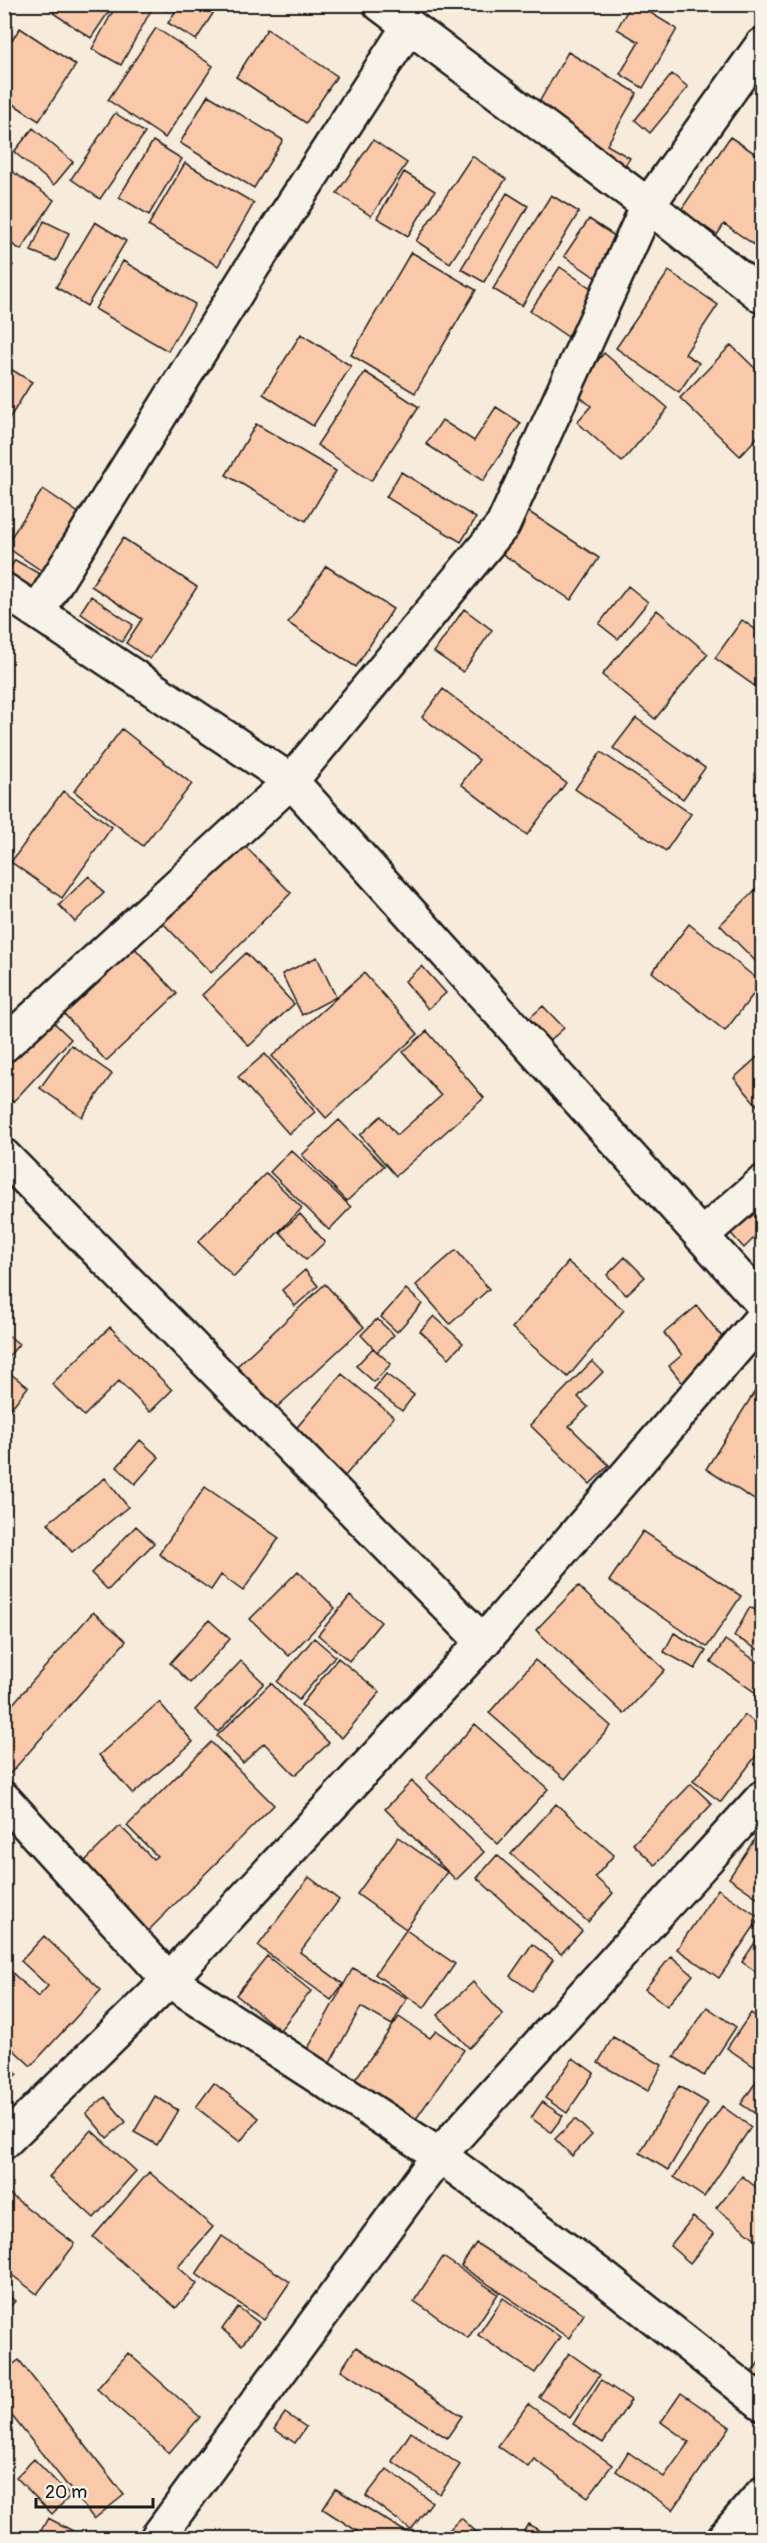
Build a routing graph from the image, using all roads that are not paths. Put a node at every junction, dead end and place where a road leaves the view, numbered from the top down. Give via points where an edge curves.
1 (380, 4) edge
2 (409, 26) junction
3 (762, 45) edge
4 (648, 205) junction
5 (762, 296) edge
6 (4, 590) edge
7 (38, 611) junction
8 (291, 781) junction
9 (4, 1045) edge
10 (4, 1156) edge
11 (762, 1183) edge
12 (701, 1236) junction
13 (762, 1303) edge
14 (762, 1318) edge
15 (483, 1642) junction
16 (762, 1798) edge
17 (4, 1799) edge
18 (169, 1980) junction
19 (4, 2142) edge
20 (439, 2155) junction
21 (762, 2403) edge
22 (762, 2493) edge
23 (157, 2538) edge
24 (724, 2538) edge

1 - 2 street
2 - 4 street
2 - 7 street via 253,266
3 - 4 street
4 - 5 street
4 - 8 street via 502,525
6 - 7 street
7 - 8 street
8 - 9 street
8 - 12 street
10 - 15 street
11 - 12 street
12 - 13 street
14 - 15 street
15 - 18 street
16 - 20 street
17 - 18 street
18 - 19 street
18 - 20 street
20 - 21 street
20 - 23 street
22 - 24 street

